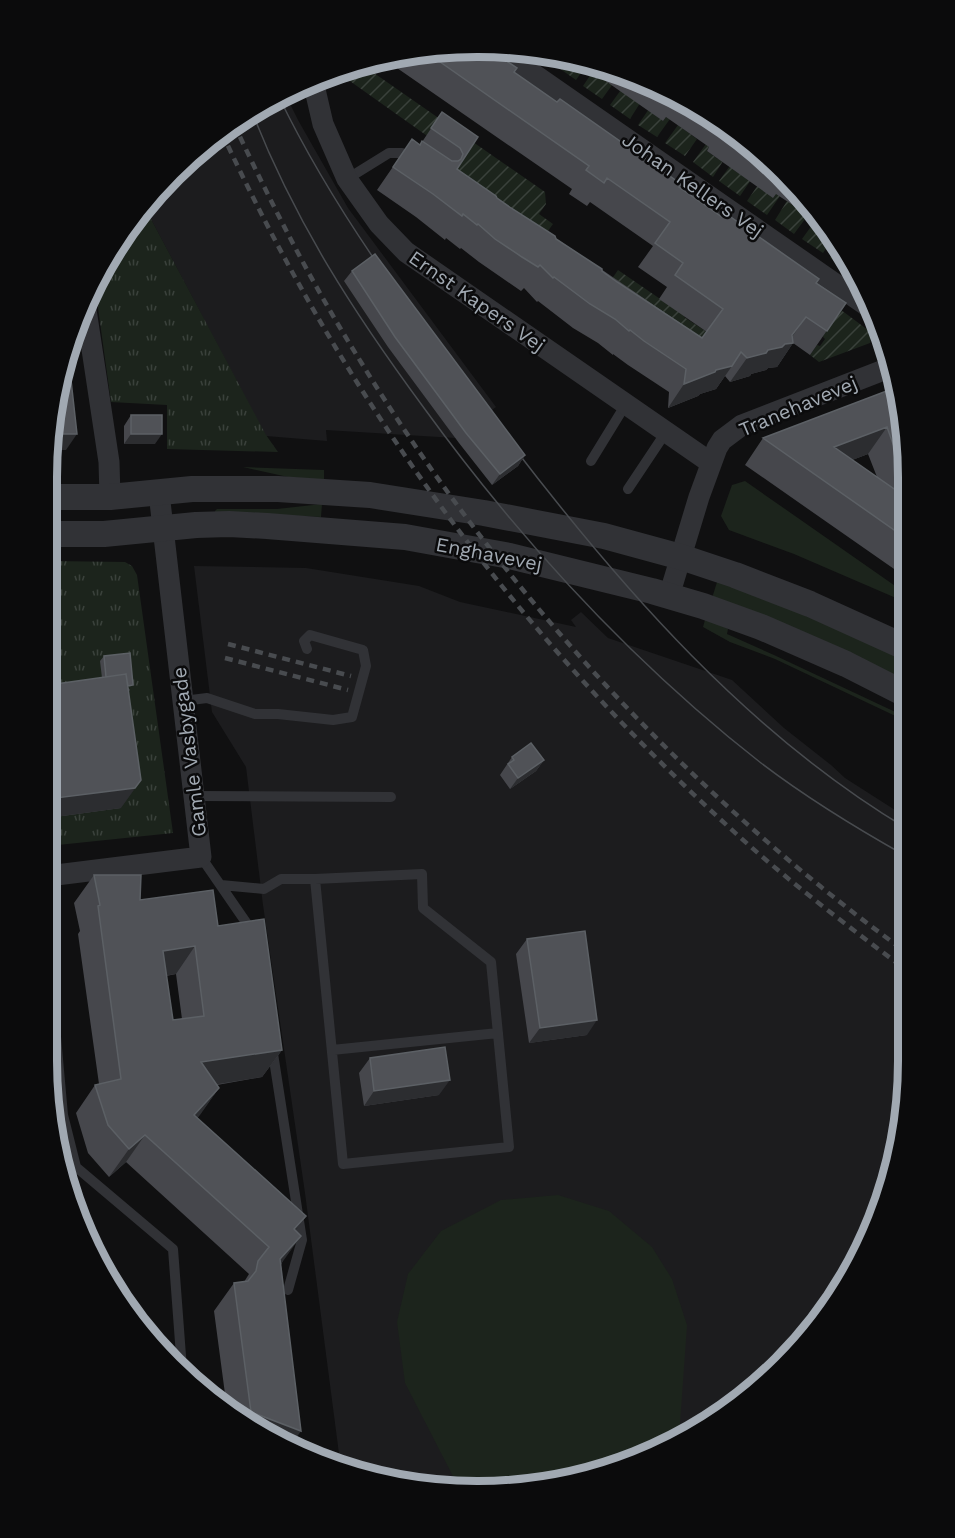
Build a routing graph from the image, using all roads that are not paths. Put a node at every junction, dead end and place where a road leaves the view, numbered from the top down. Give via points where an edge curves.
1 (520, 60) edge
2 (315, 90) edge
3 (420, 166) edge
4 (347, 179) junction
5 (858, 300) edge
6 (88, 320) edge
7 (884, 370) edge
8 (626, 404) junction
9 (666, 432) junction
10 (591, 461) dead end
11 (711, 463) junction
12 (628, 489) dead end
13 (159, 493) junction
14 (57, 497) edge
15 (110, 497) junction
16 (164, 529) junction
17 (57, 534) edge
18 (681, 556) junction
19 (669, 596) junction
20 (898, 644) edge
21 (307, 649) dead end
22 (898, 690) edge
23 (183, 701) junction
24 (195, 796) junction
25 (391, 796) dead end
26 (201, 857) junction
27 (57, 875) edge
28 (315, 879) junction
29 (221, 885) junction
30 (257, 947) edge
31 (498, 1033) junction
32 (271, 1041) edge
33 (57, 1048) edge
34 (332, 1050) junction
35 (288, 1290) dead end
36 (181, 1359) edge

1 - 5 street, Johan Kellers Vej
2 - 4 street, Ernst Kapers Vej via 323,124
3 - 4 lane via 402,153 389,153
4 - 8 street, Ernst Kapers Vej via 406,252
6 - 15 street via 109,462
7 - 11 street, Tranehavevej via 742,425 723,440
8 - 9 street, Ernst Kapers Vej
8 - 10 lane
9 - 11 street, Ernst Kapers Vej
9 - 12 lane
11 - 18 street, Tranehavevej
13 - 15 street, Enghavevej
13 - 16 street, Gamle Vasbygade
13 - 18 street, Enghavevej via 278,489 370,495 523,520
14 - 15 street, Enghavevej
16 - 17 street, Enghavevej
16 - 19 street, Enghavevej via 229,524 405,537 510,556
16 - 23 street, Gamle Vasbygade
18 - 19 street, Tranehavevej
18 - 20 street, Enghavevej via 810,604
19 - 22 street, Enghavevej via 761,627
21 - 23 lane via 304,641 310,635 363,650 366,666 352,717 333,720 255,714 207,699
23 - 24 street, Gamle Vasbygade
24 - 25 lane
24 - 26 street, Gamle Vasbygade
26 - 27 street, Gamle Vasbygade
26 - 29 lane
28 - 29 lane via 281,879 264,889
28 - 31 lane via 422,874 423,908 490,962
28 - 34 lane
29 - 30 lane via 255,935
31 - 34 lane
31 - 34 lane via 509,1147 462,1152 344,1164
32 - 35 lane via 302,1240
33 - 36 lane via 63,1115 76,1167 173,1249

